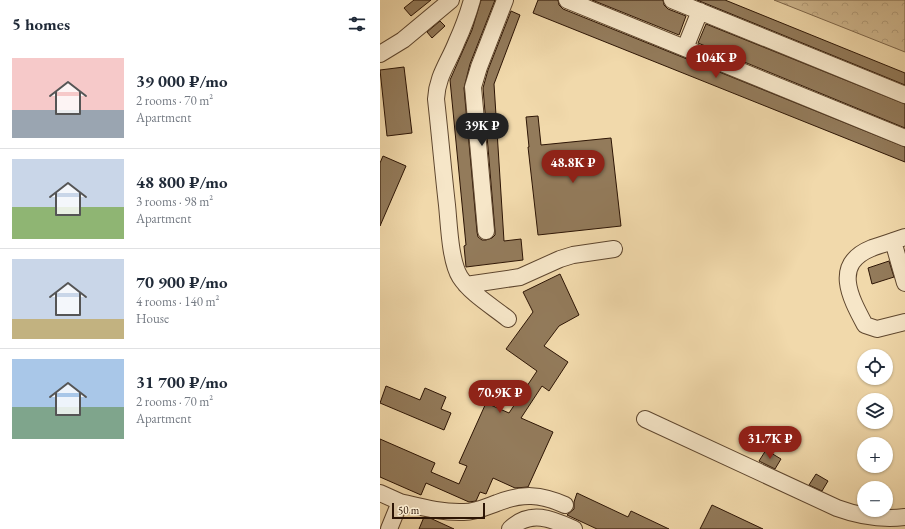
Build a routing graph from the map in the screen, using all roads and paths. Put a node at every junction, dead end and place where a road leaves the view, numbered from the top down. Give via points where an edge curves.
1 (451, 0) edge
2 (472, 0) edge
3 (505, 0) edge
4 (567, 0) edge
5 (672, 0) edge
6 (700, 11) junction
7 (685, 48) junction
8 (380, 54) edge
9 (905, 95) edge
10 (905, 138) edge
11 (486, 231) dead end
12 (899, 239) edge
13 (614, 249) dead end
14 (905, 283) edge
15 (466, 285) junction
16 (508, 319) dead end
17 (905, 322) edge
18 (645, 419) dead end
19 (380, 493) edge
20 (400, 502) junction
21 (566, 505) dead end
22 (905, 517) edge
23 (389, 529) edge
24 (510, 529) edge
25 (574, 529) edge

1 - 8 lane via 403,40
2 - 15 lane via 437,88 450,234 455,266
3 - 11 lane via 473,87
4 - 7 lane
5 - 6 lane
6 - 7 lane
6 - 9 lane
7 - 10 lane
12 - 14 lane
12 - 17 lane via 872,248 855,258 848,268 847,281 855,306 865,325 877,329
13 - 15 lane via 573,255 520,277
15 - 16 lane
18 - 22 lane via 836,508 867,517
19 - 20 lane
20 - 21 lane via 459,512 479,510 520,496 545,497
20 - 23 lane
24 - 25 lane via 519,521 532,517 544,517

